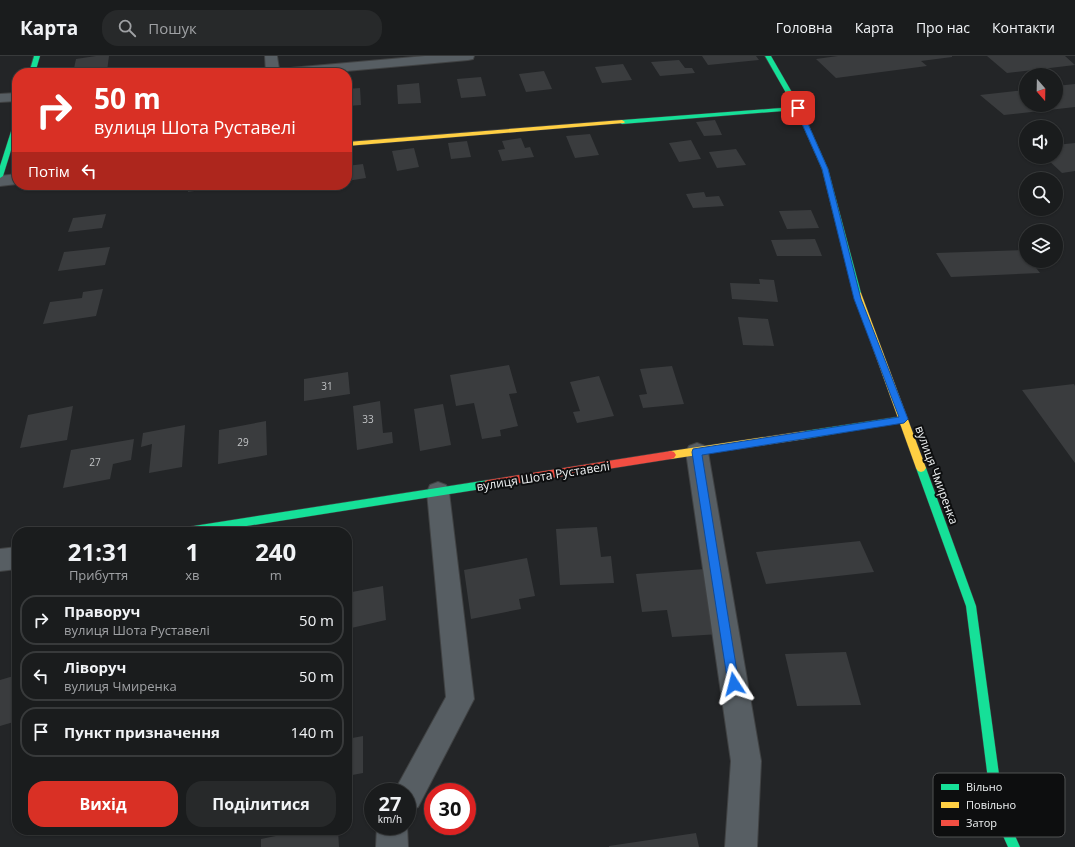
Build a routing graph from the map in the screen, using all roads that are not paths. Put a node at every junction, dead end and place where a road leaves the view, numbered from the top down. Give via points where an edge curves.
1 (38, 56) edge
2 (271, 56) edge
3 (468, 56) edge
4 (768, 56) edge
5 (34, 68) edge
6 (272, 68) edge
7 (336, 68) edge
8 (12, 97) edge
9 (0, 98) edge
10 (798, 108) junction
11 (12, 138) edge
12 (352, 144) edge
13 (0, 176) edge
14 (12, 180) edge
15 (0, 181) edge
16 (904, 419) junction
17 (697, 452) junction
18 (438, 492) junction
19 (213, 527) edge
20 (12, 559) edge
21 (0, 560) edge
22 (993, 773) edge
23 (414, 783) edge
24 (392, 835) edge
25 (1010, 837) edge
26 (392, 847) edge
27 (741, 847) edge
28 (1014, 847) edge

1 - 5 street
2 - 6 street
3 - 7 street
4 - 10 street, вулиця Чмиренка
8 - 9 street
10 - 12 street
10 - 16 street, вулиця Чмиренка via 825,169 858,299
11 - 13 street
14 - 15 street
16 - 17 street, вулиця Шота Руставелі
16 - 22 street, вулиця Чмиренка via 971,606
17 - 18 street, вулиця Шота Руставелі
17 - 27 street via 746,762
18 - 19 street, вулиця Шота Руставелі
18 - 23 street via 460,699
20 - 21 street
24 - 26 street
25 - 28 street, вулиця Чмиренка

